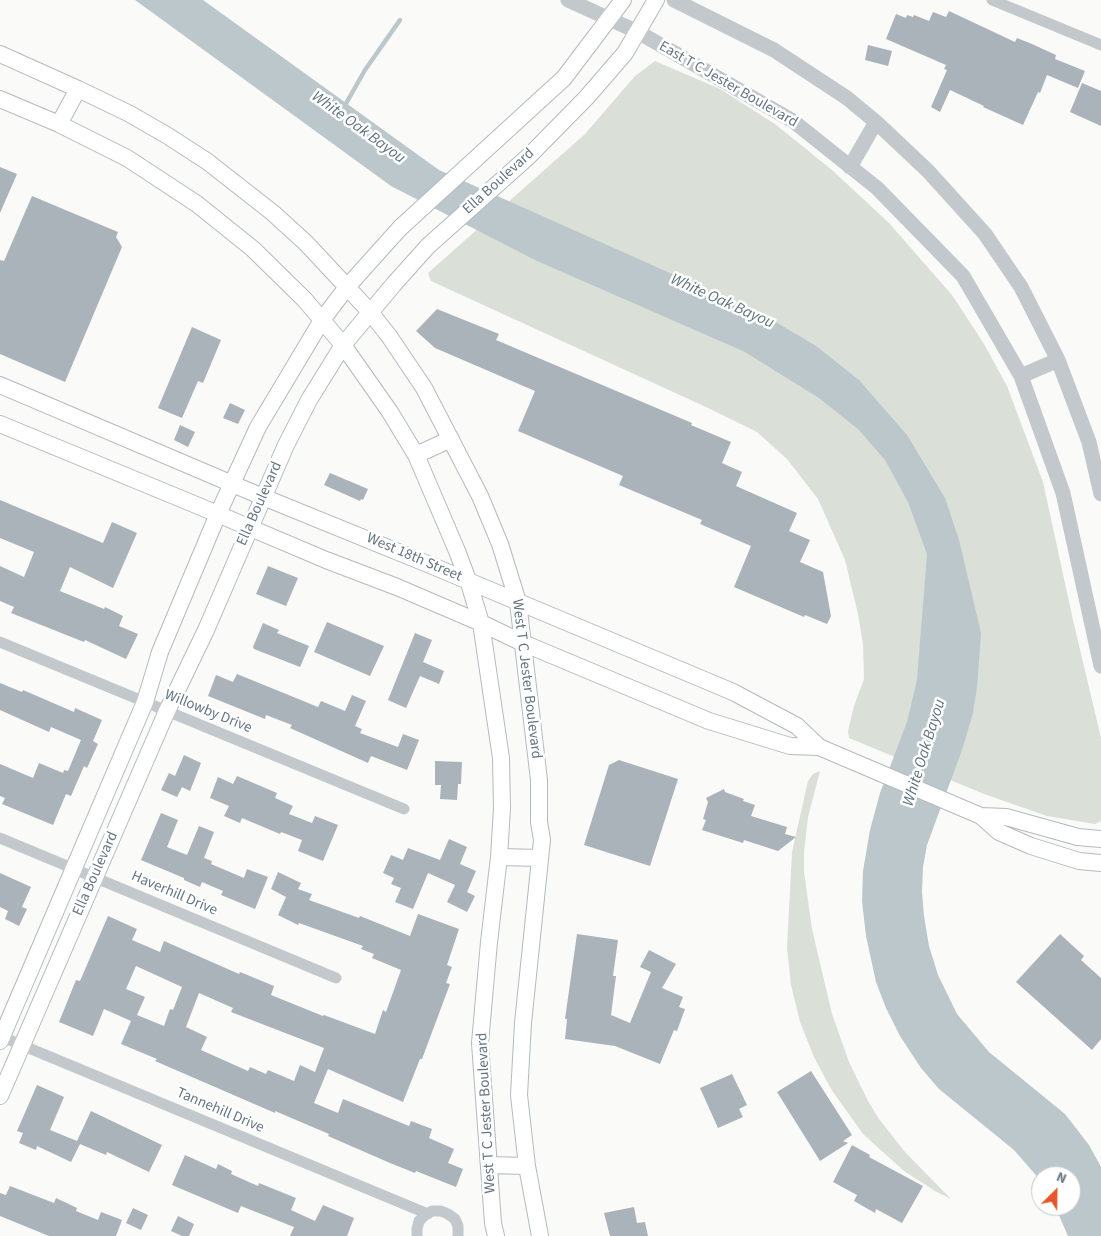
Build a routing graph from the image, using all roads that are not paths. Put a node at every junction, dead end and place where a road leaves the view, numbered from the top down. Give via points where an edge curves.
1 (568, 0) edge
2 (623, 0) edge
3 (656, 0) edge
4 (674, 0) edge
5 (992, 0) edge
6 (608, 19) junction
7 (638, 32) junction
8 (1101, 45) edge
9 (0, 54) edge
10 (78, 89) junction
11 (0, 99) edge
12 (876, 122) junction
13 (59, 124) junction
14 (850, 167) junction
15 (347, 287) junction
16 (370, 312) junction
17 (322, 320) junction
18 (343, 345) junction
19 (1058, 360) junction
20 (1021, 376) junction
21 (0, 385) edge
22 (0, 424) edge
23 (451, 439) junction
24 (416, 456) junction
25 (232, 483) junction
26 (1101, 494) edge
27 (263, 497) junction
28 (218, 514) junction
29 (250, 527) junction
30 (468, 580) junction
31 (518, 602) junction
32 (1095, 618) edge
33 (481, 623) junction
34 (0, 642) edge
35 (523, 643) junction
36 (1101, 666) edge
37 (145, 702) junction
38 (166, 711) junction
39 (819, 747) junction
40 (404, 809) dead end
41 (977, 814) junction
42 (0, 838) edge
43 (1101, 839) edge
44 (499, 857) junction
45 (540, 858) junction
46 (1101, 863) edge
47 (75, 869) junction
48 (95, 877) junction
49 (336, 978) dead end
50 (1, 1038) edge
51 (21, 1044) junction
52 (0, 1096) edge
53 (489, 1165) junction
54 (527, 1166) junction
55 (428, 1214) junction
56 (417, 1236) edge
57 (458, 1236) edge
58 (496, 1236) edge
59 (540, 1236) edge

1 - 6 street, East T C Jester Boulevard
2 - 6 main road, Ella Boulevard
3 - 7 main road, Ella Boulevard
4 - 12 street via 774,50 848,98
5 - 8 street
6 - 7 street, East T C Jester Boulevard
6 - 15 main road, Ella Boulevard via 564,78 400,228
7 - 14 street, East T C Jester Boulevard via 793,121
7 - 16 main road, Ella Boulevard via 625,53 587,97 529,156 428,246
9 - 10 main road, West T C Jester Boulevard
10 - 13 main road
10 - 15 main road, West T C Jester Boulevard via 130,114 220,171 274,213
11 - 13 main road, West T C Jester Boulevard
12 - 14 street
12 - 19 street via 928,171 984,234 1021,287
13 - 17 main road, West T C Jester Boulevard via 126,158 197,204 253,249
14 - 20 street, East T C Jester Boulevard via 877,188 963,276
15 - 16 main road, West T C Jester Boulevard
15 - 17 main road, Ella Boulevard
16 - 18 main road, Ella Boulevard
16 - 23 main road, West T C Jester Boulevard via 424,388
17 - 18 main road, West T C Jester Boulevard
17 - 25 main road, Ella Boulevard via 258,427
18 - 24 main road, West T C Jester Boulevard
18 - 27 main road, Ella Boulevard via 306,406
19 - 20 street
19 - 26 street via 1089,442
20 - 32 street, East T C Jester Boulevard via 1063,492
21 - 25 main road, West 18th Street
22 - 28 main road, West 18th Street
23 - 24 main road
23 - 31 main road, West T C Jester Boulevard via 500,544
24 - 30 main road, West T C Jester Boulevard
25 - 27 main road, West 18th Street
25 - 28 main road, Ella Boulevard
27 - 29 main road, Ella Boulevard
27 - 30 main road, West 18th Street
28 - 29 main road, West 18th Street
28 - 37 main road, Ella Boulevard via 160,652
29 - 33 main road, West 18th Street
29 - 38 main road, Ella Boulevard via 206,630
30 - 31 main road, West 18th Street
30 - 33 main road, West T C Jester Boulevard
31 - 35 main road, West T C Jester Boulevard
31 - 39 main road, West 18th Street via 734,692 798,726
32 - 36 street, East T C Jester Boulevard
33 - 35 main road, West 18th Street
33 - 44 main road, West T C Jester Boulevard via 501,758
34 - 37 street, Willowby Drive
35 - 39 main road, West 18th Street via 709,721 790,746
35 - 45 main road, West T C Jester Boulevard via 539,780
37 - 38 street, Willowby Drive
37 - 47 main road, Ella Boulevard
38 - 40 street, Willowby Drive
38 - 48 main road, Ella Boulevard
39 - 41 main road, West 18th Street
41 - 43 main road via 1006,817
41 - 46 main road via 1000,832 1031,846 1080,861
42 - 47 street, Haverhill Drive
44 - 45 main road
44 - 53 main road, West T C Jester Boulevard via 480,1043
45 - 54 main road, West T C Jester Boulevard via 519,1095
47 - 48 street, Haverhill Drive
47 - 50 main road, Ella Boulevard
48 - 49 street, Haverhill Drive
48 - 51 main road, Ella Boulevard
50 - 51 street, Tannehill Drive
51 - 52 main road, Ella Boulevard
51 - 55 street, Tannehill Drive
53 - 54 main road
53 - 58 main road, West T C Jester Boulevard
54 - 59 main road, West T C Jester Boulevard
55 - 56 street via 420,1221
55 - 57 street, Tannehill Drive via 441,1211 448,1214 458,1226

